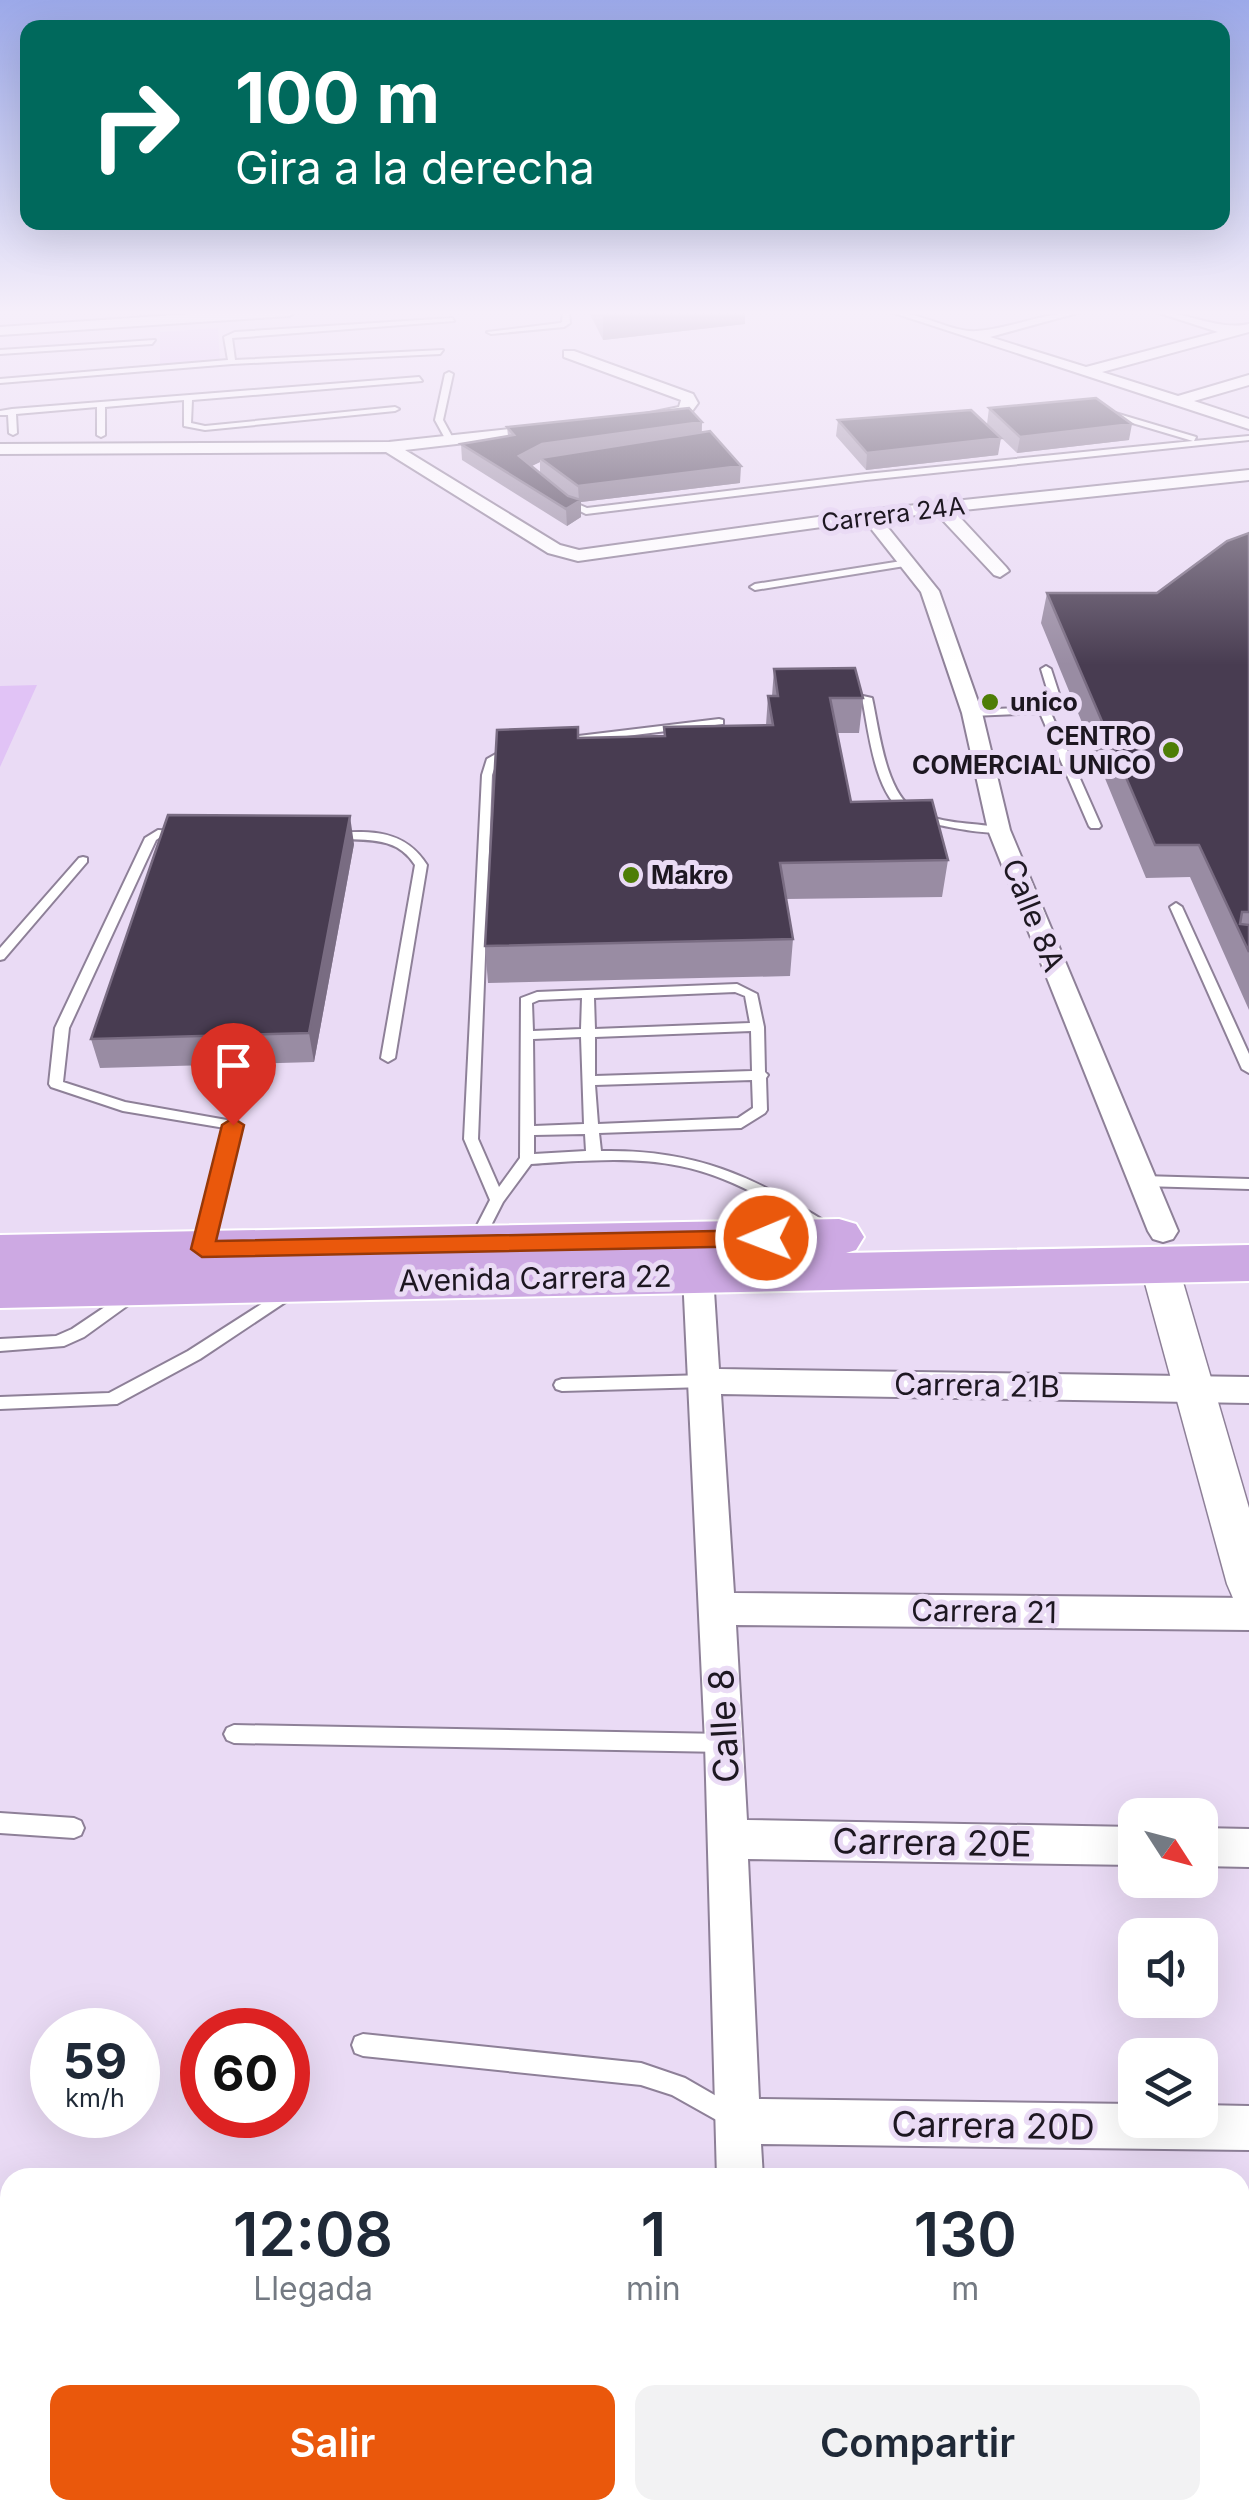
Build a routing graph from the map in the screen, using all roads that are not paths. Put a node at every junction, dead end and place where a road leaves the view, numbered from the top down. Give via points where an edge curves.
1 (13, 430) edge
2 (102, 430) edge
3 (444, 430) edge
4 (546, 430) edge
5 (1162, 430) edge
6 (13, 433) dead end
7 (102, 435) dead end
8 (1249, 438) edge
9 (451, 442) junction
10 (1202, 442) junction
11 (389, 447) junction
12 (1000, 447) edge
13 (0, 449) edge
14 (1014, 461) junction
15 (1245, 478) edge
16 (558, 497) edge
17 (941, 508) junction
18 (868, 515) junction
19 (908, 564) junction
20 (1000, 571) dead end
21 (755, 587) dead end
22 (1046, 670) dead end
23 (868, 698) dead end
24 (1044, 710) junction
25 (972, 713) junction
26 (719, 722) edge
27 (562, 740) edge
28 (523, 745) edge
29 (1095, 826) dead end
30 (999, 830) junction
31 (192, 834) edge
32 (313, 836) edge
33 (83, 860) dead end
34 (1176, 908) dead end
35 (0, 956) edge
36 (588, 994) junction
37 (757, 1027) junction
38 (587, 1033) junction
39 (528, 1035) junction
40 (388, 1058) dead end
41 (1249, 1069) edge
42 (761, 1075) junction
43 (588, 1080) junction
44 (592, 1129) junction
45 (528, 1131) junction
46 (594, 1157) junction
47 (526, 1159) junction
48 (1142, 1181) junction
49 (1249, 1184) edge
50 (497, 1200) junction
51 (1249, 1229) edge
52 (838, 1237) junction
53 (474, 1244) junction
54 (1161, 1248) junction
55 (202, 1249) junction
56 (0, 1253) edge
57 (1249, 1263) edge
58 (698, 1275) junction
59 (304, 1282) junction
60 (144, 1286) junction
61 (0, 1289) edge
62 (0, 1345) edge
63 (706, 1380) junction
64 (562, 1385) dead end
65 (1193, 1388) junction
66 (1249, 1390) edge
67 (0, 1403) edge
68 (1249, 1584) edge
69 (718, 1609) junction
70 (1249, 1614) edge
71 (234, 1734) dead end
72 (724, 1743) junction
73 (0, 1822) edge
74 (74, 1828) dead end
75 (729, 1839) junction
76 (1118, 1846) edge
77 (1218, 1847) edge
78 (1249, 1848) edge
79 (363, 2045) dead end
80 (737, 2121) junction
81 (1249, 2128) edge
82 (739, 2168) edge

1 - 6 lane
2 - 7 lane
3 - 9 lane
4 - 9 street
5 - 10 lane
8 - 10 lane
9 - 11 street
10 - 14 lane
11 - 13 street
11 - 18 street, Carrera 24A via 554,548 578,556
12 - 14 lane
14 - 16 lane via 586,512
15 - 17 street, Carrera 24A
17 - 18 street, Carrera 24A
17 - 20 street
18 - 19 street
19 - 21 lane
19 - 25 street, Calle 8A via 930,591
22 - 24 lane via 1057,702
23 - 30 lane via 891,798 911,816
24 - 25 lane
24 - 29 lane
25 - 30 street, Calle 8A
26 - 27 lane
28 - 50 lane via 490,761 484,816 471,1140
30 - 48 street, Calle 8A
31 - 55 lane via 150,838 62,1028 56,1084 124,1106 233,1125
32 - 40 lane via 404,842 420,866
33 - 35 lane
34 - 41 lane
36 - 37 lane via 737,988 751,994
36 - 38 lane
36 - 39 lane via 530,998
37 - 38 lane
37 - 42 lane
38 - 39 lane
38 - 43 lane
39 - 45 lane
42 - 43 lane
42 - 44 lane via 760,1110 741,1123
43 - 44 lane
44 - 45 lane
44 - 46 lane
45 - 47 lane
46 - 47 lane
46 - 52 lane via 680,1161 712,1170 772,1194
47 - 50 lane
48 - 49 lane
48 - 54 street, Calle 8A
50 - 53 lane
51 - 54 main road, Avenida Carrera 22
52 - 53 main road, Avenida Carrera 22
52 - 54 main road, Avenida Carrera 22
53 - 55 main road, Avenida Carrera 22
54 - 57 main road, Avenida Carrera 22
54 - 58 main road, Avenida Carrera 22
54 - 65 street, Calle 8A
55 - 56 main road, Avenida Carrera 22
58 - 59 main road, Avenida Carrera 22
58 - 63 street, Calle 8
59 - 60 main road, Avenida Carrera 22
59 - 67 lane via 194,1355 111,1399
60 - 61 main road, Avenida Carrera 22
60 - 62 lane via 78,1334 58,1342
63 - 64 lane
63 - 65 street, Carrera 21B
63 - 69 street, Calle 8
65 - 66 street, Carrera 21B
65 - 68 street, Calle 8A
69 - 70 street, Carrera 21
69 - 72 street, Calle 8
71 - 72 lane
72 - 75 street, Calle 8
73 - 74 lane
75 - 76 street, Carrera 20E
75 - 80 street, Calle 8
77 - 78 street
79 - 80 lane via 641,2074 677,2086
80 - 81 street, Carrera 20D
80 - 82 street, Calle 8

